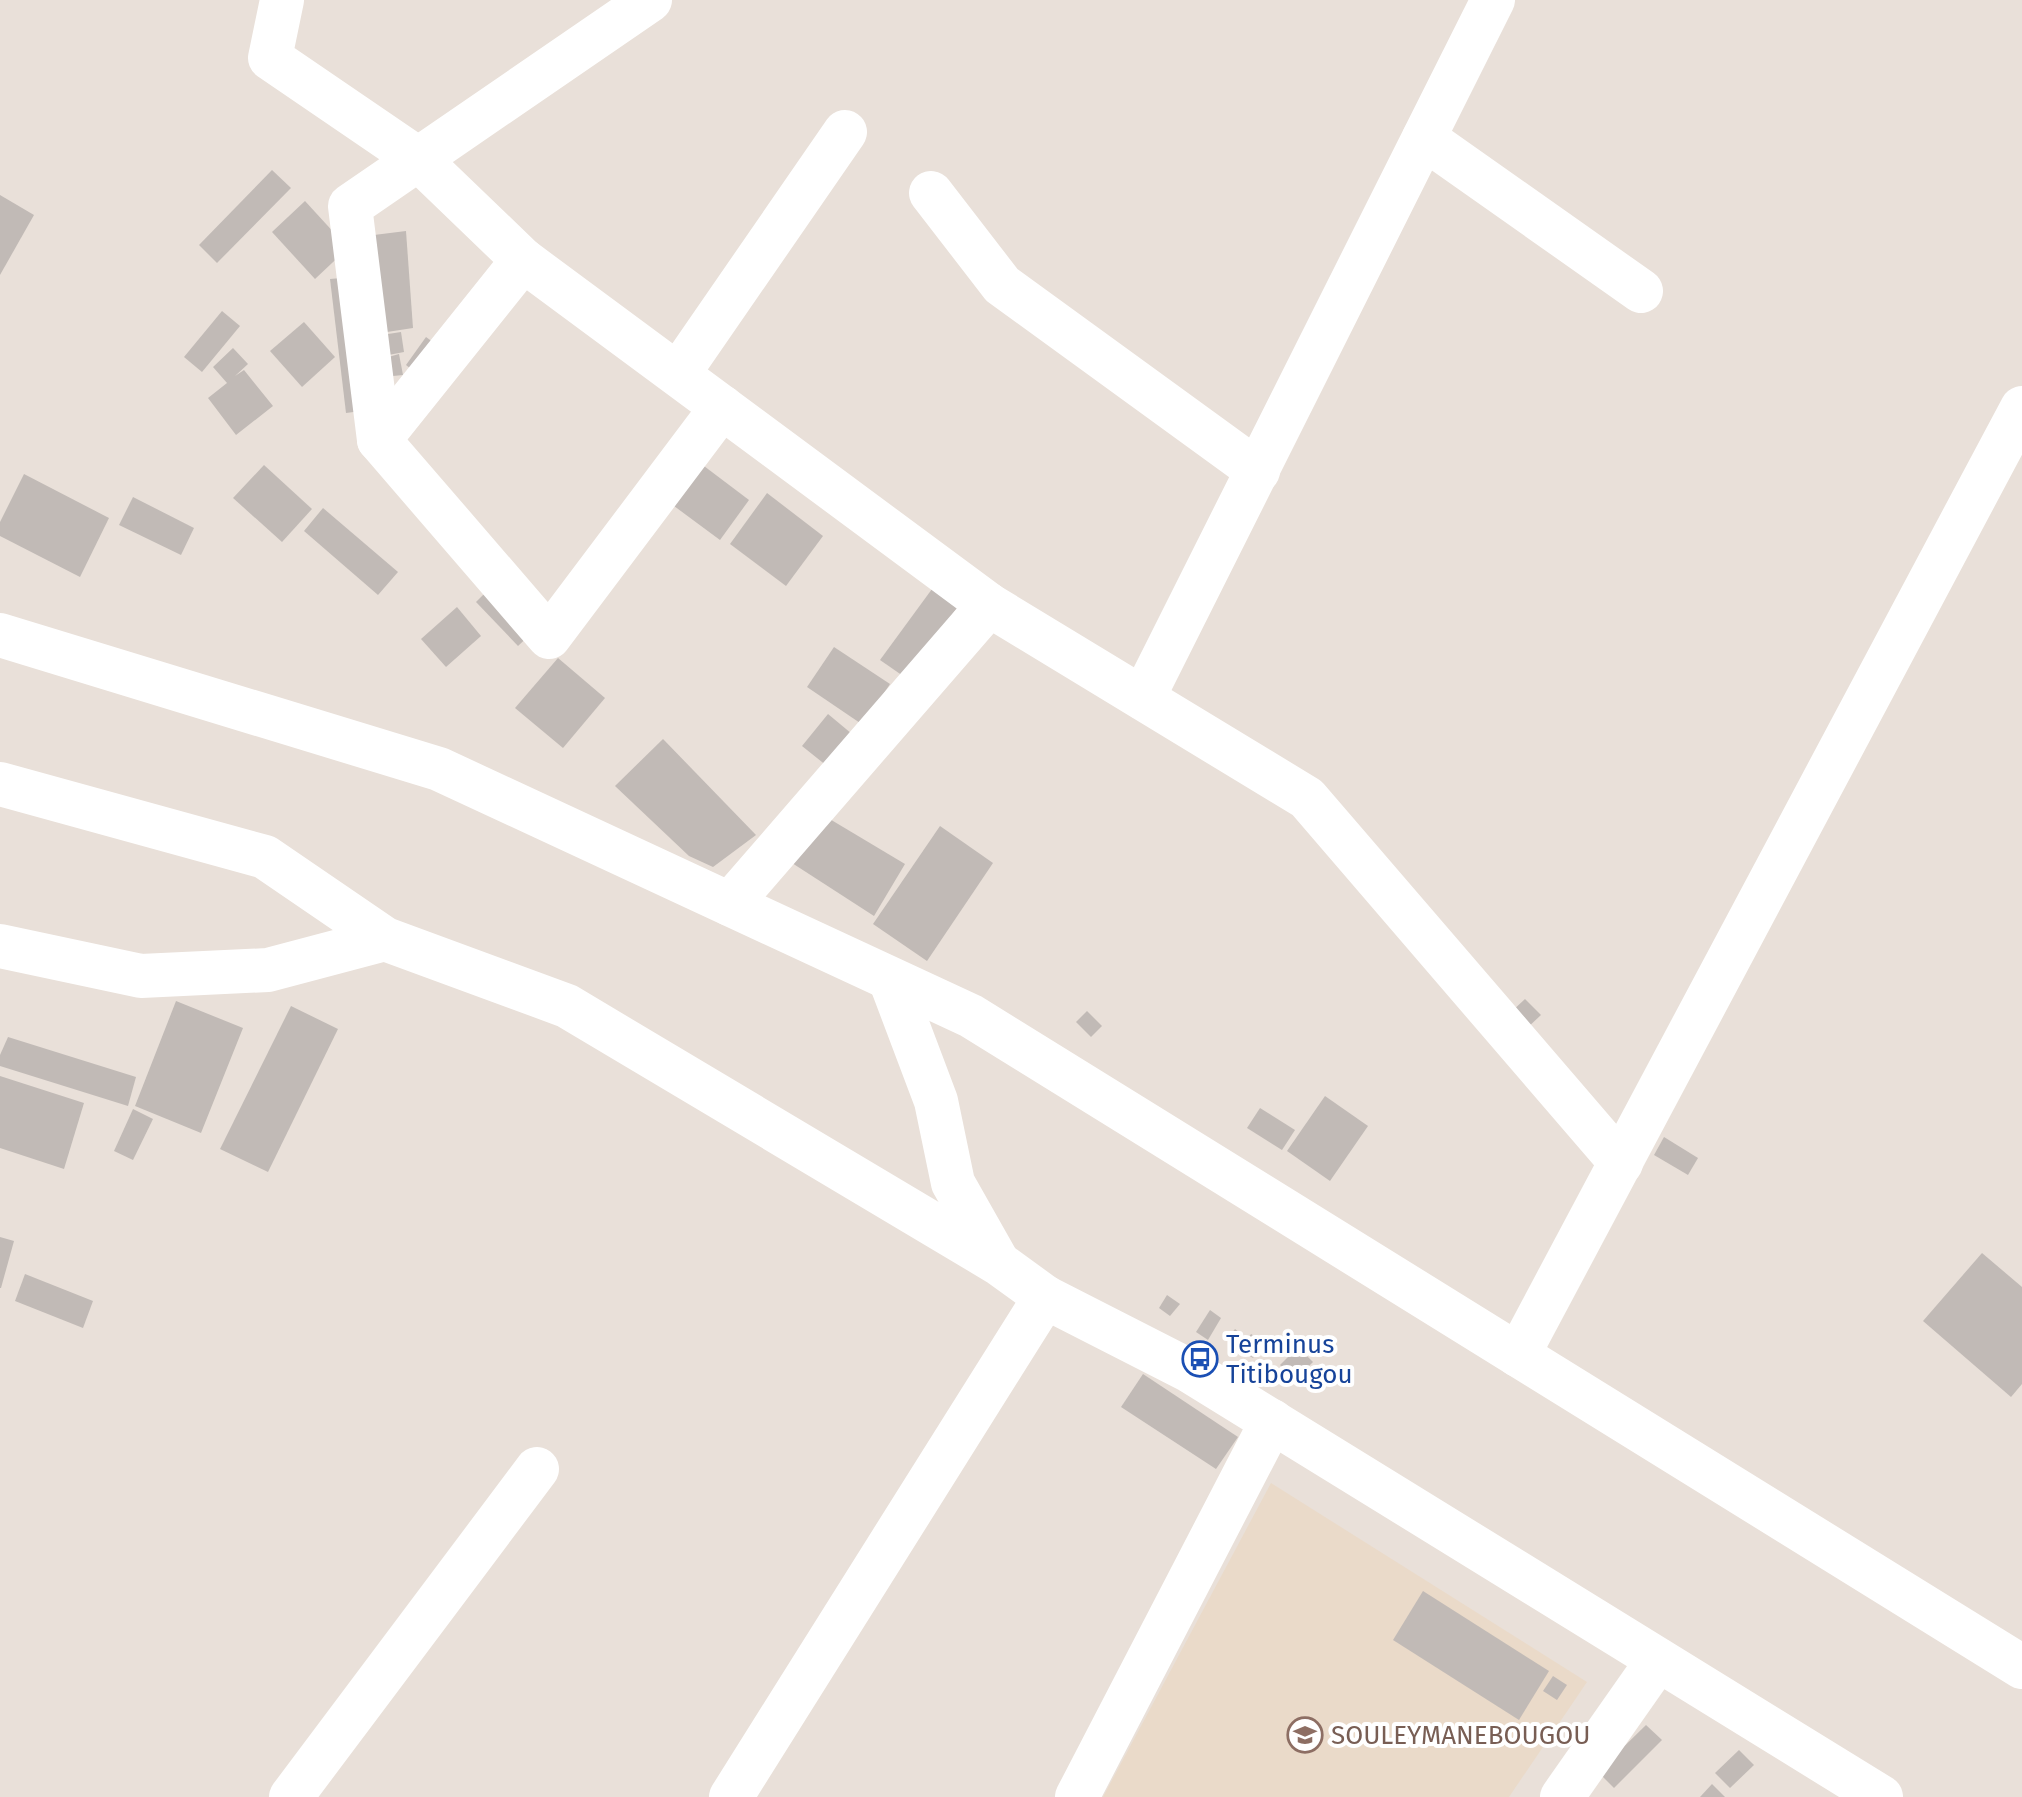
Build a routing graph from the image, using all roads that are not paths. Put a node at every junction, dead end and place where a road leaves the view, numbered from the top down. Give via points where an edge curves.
1 (650, 0) edge
2 (1493, 0) edge
3 (273, 4) edge
4 (845, 132) dead end
5 (1424, 138) junction
6 (418, 159) junction
7 (931, 193) dead end
8 (523, 260) junction
9 (1641, 291) dead end
10 (678, 374) junction
11 (722, 407) junction
12 (2022, 408) edge
13 (379, 440) junction
14 (1258, 471) junction
15 (989, 605) junction
16 (0, 635) edge
17 (1143, 698) junction
18 (0, 784) edge
19 (730, 904) junction
20 (385, 939) junction
21 (0, 946) edge
22 (890, 979) junction
23 (1621, 1163) junction
24 (998, 1263) junction
25 (1045, 1297) junction
26 (1518, 1355) junction
27 (1272, 1421) junction
28 (537, 1469) dead end
29 (1658, 1660) junction
30 (2022, 1667) edge
31 (1877, 1796) edge
32 (291, 1797) edge
33 (731, 1797) edge
34 (1077, 1797) edge
35 (1562, 1797) edge

1 - 6 street
2 - 5 street
3 - 6 street via 270,58
4 - 10 street
5 - 9 street
5 - 14 street
6 - 8 street
6 - 13 street via 350,206
7 - 14 street via 1002,285
8 - 10 street
8 - 13 street
10 - 11 street
11 - 13 street via 549,637
11 - 15 street
12 - 23 street
14 - 17 street
15 - 17 street
15 - 19 street
16 - 19 street via 439,769
17 - 23 street via 1307,798
18 - 20 street via 265,857
19 - 22 street
20 - 21 street via 268,970 141,976
20 - 24 street via 567,1006
22 - 24 street via 936,1101 953,1183
22 - 26 street via 971,1016
23 - 26 street
24 - 25 street
25 - 27 street via 1190,1371
25 - 33 street
26 - 30 street
27 - 29 street
27 - 34 street
28 - 32 street
29 - 31 street
29 - 35 street

